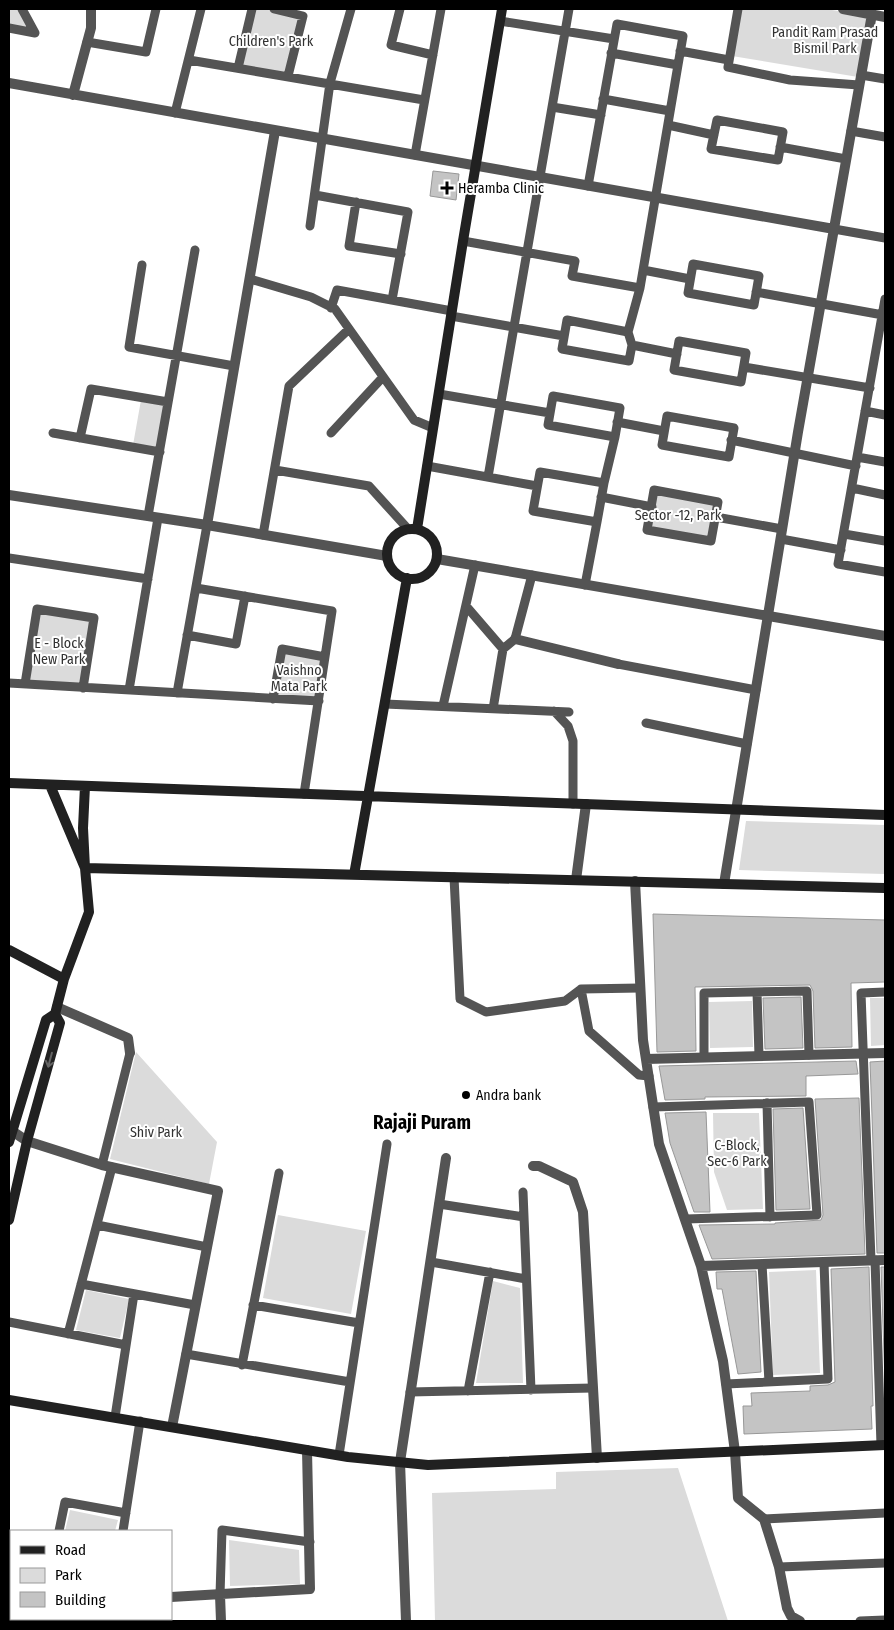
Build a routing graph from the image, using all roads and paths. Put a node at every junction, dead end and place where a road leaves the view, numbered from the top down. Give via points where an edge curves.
1 (22, 9) edge
2 (91, 9) edge
3 (156, 9) edge
4 (201, 9) edge
5 (252, 9) edge
6 (274, 9) edge
7 (351, 9) edge
8 (400, 9) edge
9 (441, 9) edge
10 (502, 9) edge
11 (569, 9) edge
12 (738, 9) edge
13 (843, 9) edge
14 (856, 10) edge
15 (872, 14) junction
16 (885, 17) edge
17 (500, 21) junction
18 (9, 28) edge
19 (565, 31) junction
20 (614, 39) junction
21 (87, 42) junction
22 (680, 51) junction
23 (611, 53) junction
24 (433, 55) junction
25 (188, 60) junction
26 (729, 60) junction
27 (678, 64) junction
28 (238, 68) junction
29 (288, 76) junction
30 (885, 79) edge
31 (860, 80) junction
32 (9, 83) edge
33 (330, 83) junction
34 (73, 95) junction
35 (603, 99) junction
36 (424, 100) junction
37 (552, 107) junction
38 (670, 111) junction
39 (175, 112) junction
40 (601, 115) junction
41 (668, 125) junction
42 (276, 130) junction
43 (851, 131) junction
44 (714, 135) junction
45 (885, 137) edge
46 (323, 139) junction
47 (780, 148) junction
48 (415, 155) junction
49 (846, 159) junction
50 (475, 166) junction
51 (540, 177) junction
52 (588, 186) junction
53 (315, 195) junction
54 (656, 198) junction
55 (356, 202) junction
56 (310, 226) dead end
57 (834, 229) junction
58 (885, 238) edge
59 (463, 241) junction
60 (195, 250) dead end
61 (527, 252) junction
62 (401, 254) junction
63 (142, 265) dead end
64 (643, 270) junction
65 (250, 278) junction
66 (690, 279) junction
67 (640, 288) junction
68 (756, 292) junction
69 (885, 298) edge
70 (392, 300) junction
71 (820, 304) junction
72 (332, 308) junction
73 (451, 313) junction
74 (882, 314) junction
75 (514, 327) junction
76 (349, 329) junction
77 (628, 332) junction
78 (564, 336) junction
79 (632, 345) junction
80 (677, 354) junction
81 (177, 356) junction
82 (234, 366) junction
83 (744, 367) junction
84 (383, 377) junction
85 (808, 377) junction
86 (870, 388) junction
87 (439, 394) junction
88 (168, 402) junction
89 (501, 404) junction
90 (866, 411) junction
91 (550, 413) junction
92 (885, 415) edge
93 (618, 422) junction
94 (433, 428) junction
95 (664, 431) junction
96 (53, 433) dead end
97 (330, 433) dead end
98 (615, 437) junction
99 (80, 438) junction
100 (731, 440) junction
101 (160, 452) junction
102 (795, 453) junction
103 (857, 461) junction
104 (885, 462) edge
105 (427, 466) junction
106 (275, 470) junction
107 (488, 477) junction
108 (604, 483) junction
109 (537, 486) junction
110 (852, 488) junction
111 (9, 495) edge
112 (885, 495) edge
113 (601, 497) junction
114 (652, 507) junction
115 (153, 517) junction
116 (716, 517) junction
117 (597, 522) junction
118 (207, 525) junction
119 (412, 529) junction
120 (781, 534) junction
121 (844, 534) junction
122 (264, 535) junction
123 (885, 541) edge
124 (841, 550) junction
125 (387, 556) junction
126 (9, 558) edge
127 (437, 559) junction
128 (475, 565) junction
129 (885, 572) edge
130 (532, 575) junction
131 (407, 578) junction
132 (148, 579) junction
133 (584, 585) junction
134 (196, 588) junction
135 (246, 596) junction
136 (466, 606) junction
137 (768, 616) junction
138 (187, 635) junction
139 (885, 636) edge
140 (515, 639) junction
141 (503, 648) junction
142 (326, 657) junction
143 (618, 664) joint
144 (9, 683) edge
145 (25, 684) junction
146 (83, 688) junction
147 (129, 690) junction
148 (756, 690) junction
149 (177, 693) junction
150 (273, 699) junction
151 (318, 702) junction
152 (385, 704) junction
153 (443, 706) junction
154 (493, 709) junction
155 (554, 712) junction
156 (569, 712) dead end
157 (646, 723) dead end
158 (747, 744) junction
159 (9, 783) edge
160 (50, 785) junction
161 (85, 786) junction
162 (304, 794) junction
163 (368, 796) junction
164 (574, 804) junction
165 (586, 804) junction
166 (736, 810) junction
167 (885, 815) edge
168 (85, 868) junction
169 (354, 875) junction
170 (454, 877) junction
171 (576, 880) junction
172 (635, 881) junction
173 (724, 884) junction
174 (885, 888) edge
175 (9, 950) edge
176 (64, 979) junction
177 (640, 988) junction
178 (581, 989) junction
179 (757, 992) junction
180 (885, 992) edge
181 (56, 1010) junction
182 (130, 1053) joint
183 (863, 1054) junction
184 (885, 1054) edge
185 (808, 1055) junction
186 (759, 1056) junction
187 (704, 1057) junction
188 (646, 1059) junction
189 (649, 1076) junction
190 (767, 1103) junction
191 (653, 1107) junction
192 (11, 1130) edge
193 (28, 1141) junction
194 (9, 1142) edge
195 (387, 1144) dead end
196 (446, 1158) dead end
197 (107, 1166) junction
198 (533, 1166) dead end
199 (279, 1174) dead end
200 (522, 1192) dead end
201 (439, 1204) junction
202 (524, 1217) junction
203 (770, 1217) junction
204 (686, 1219) junction
205 (9, 1220) edge
206 (97, 1225) junction
207 (207, 1247) junction
208 (877, 1260) edge
209 (430, 1262) junction
210 (824, 1262) junction
211 (762, 1264) junction
212 (701, 1266) junction
213 (490, 1272) junction
214 (526, 1279) junction
215 (81, 1284) junction
216 (134, 1294) junction
217 (195, 1305) junction
218 (253, 1305) junction
219 (9, 1322) edge
220 (359, 1323) junction
221 (68, 1334) junction
222 (126, 1344) junction
223 (186, 1354) junction
224 (242, 1365) junction
225 (882, 1379) edge
226 (350, 1382) junction
227 (769, 1382) junction
228 (726, 1384) junction
229 (593, 1388) junction
230 (531, 1390) junction
231 (468, 1391) junction
232 (410, 1392) junction
233 (9, 1400) edge
234 (115, 1417) junction
235 (140, 1421) junction
236 (172, 1426) junction
237 (883, 1445) edge
238 (308, 1450) junction
239 (735, 1452) junction
240 (339, 1455) junction
241 (597, 1458) junction
242 (400, 1462) junction
243 (126, 1513) junction
244 (885, 1514) edge
245 (764, 1519) junction
246 (59, 1530) edge
247 (123, 1530) edge
248 (310, 1542) junction
249 (885, 1563) edge
250 (779, 1566) junction
251 (220, 1595) junction
252 (172, 1597) edge
253 (885, 1620) edge
254 (221, 1621) edge
255 (406, 1621) edge
256 (800, 1621) edge
257 (860, 1621) edge

1 - 18 lane via 35,33
2 - 21 street
3 - 21 lane via 146,52
4 - 25 lane
5 - 28 lane
6 - 29 lane via 303,16
7 - 33 lane
8 - 24 lane via 391,45
9 - 24 lane
10 - 17 street
11 - 19 lane
12 - 26 lane
13 - 14 street
14 - 15 street
15 - 16 street
15 - 31 street
17 - 19 lane
17 - 50 street
19 - 20 lane
19 - 37 lane
20 - 22 lane via 616,24 683,36
20 - 23 lane
21 - 34 street
22 - 26 lane
22 - 27 lane
23 - 27 lane
23 - 35 lane
24 - 36 lane
25 - 28 lane
25 - 39 lane
26 - 31 lane via 728,67 790,80
27 - 38 lane
28 - 29 lane
29 - 33 lane
30 - 31 lane
31 - 43 street
32 - 34 street
33 - 36 lane
33 - 46 lane
34 - 39 street
35 - 38 lane
35 - 40 lane
36 - 48 lane
37 - 40 lane
37 - 51 lane
38 - 41 lane
39 - 42 street
40 - 52 lane
41 - 44 lane
41 - 54 lane
42 - 46 street
42 - 65 street
43 - 45 lane
43 - 49 street
44 - 47 lane via 712,148 778,160
44 - 47 lane via 717,120 783,132
46 - 48 street
46 - 53 lane
47 - 49 lane
48 - 50 street
49 - 57 street
50 - 51 street
50 - 59 street
51 - 52 street
51 - 61 lane
52 - 54 street
53 - 55 lane
53 - 56 lane
54 - 57 street
54 - 64 lane
55 - 62 lane via 408,212
55 - 62 lane via 349,246
57 - 58 lane
57 - 71 street
59 - 61 lane
59 - 73 street
60 - 81 lane
61 - 67 lane via 575,261 572,276
61 - 75 lane
62 - 70 lane
63 - 81 lane via 129,347
64 - 66 lane
64 - 67 lane
65 - 72 lane via 311,297
65 - 82 street
66 - 68 lane via 688,293 754,305
66 - 68 lane via 693,264 759,276
67 - 77 lane
68 - 71 lane
69 - 74 lane
70 - 72 lane via 337,290
70 - 73 lane
71 - 74 lane
71 - 85 street
72 - 76 lane
73 - 75 lane
73 - 87 street
74 - 86 lane
75 - 78 lane
75 - 89 lane
76 - 84 lane
76 - 106 lane via 289,386
77 - 78 lane via 567,320
77 - 79 lane
78 - 79 lane via 562,349 628,361
79 - 80 lane
80 - 83 lane via 680,341 746,353
80 - 83 lane via 674,370 741,382
81 - 82 lane
81 - 88 lane
82 - 118 street
83 - 85 lane
84 - 94 lane via 414,420
84 - 97 lane
85 - 86 lane
85 - 102 street
86 - 90 lane
87 - 89 lane
87 - 94 street
88 - 99 lane via 91,389
88 - 101 lane
89 - 91 lane
89 - 107 lane
90 - 92 lane
90 - 103 lane
91 - 93 lane via 553,396 620,408
91 - 98 lane via 548,426
93 - 95 lane
93 - 98 lane
94 - 105 street
95 - 100 lane via 667,416 734,428
95 - 100 lane via 662,445 728,457
96 - 99 lane
98 - 108 lane
99 - 101 lane
100 - 102 lane
101 - 115 lane
102 - 103 lane
102 - 120 street
103 - 104 lane
103 - 110 lane
105 - 107 lane
105 - 119 street
106 - 119 lane via 369,486
106 - 122 lane
107 - 109 lane
108 - 109 lane via 540,472
108 - 113 lane
109 - 117 lane via 533,511
110 - 112 lane
110 - 121 lane
111 - 115 street
113 - 114 lane
113 - 117 lane
114 - 116 lane via 654,490 718,502
114 - 116 lane via 647,530 712,541
115 - 118 street
115 - 132 lane
116 - 120 lane
117 - 133 lane
118 - 122 street
118 - 134 lane
119 - 125 street via 395,536
119 - 127 street via 431,537
120 - 124 lane
120 - 137 street
121 - 123 lane
121 - 124 lane
122 - 125 street
124 - 129 lane via 838,564
125 - 131 street via 393,570
126 - 132 lane
127 - 128 street
127 - 131 street via 423,577
128 - 130 street
128 - 136 lane
130 - 133 street
130 - 140 lane
131 - 152 street
132 - 147 lane
133 - 137 street
134 - 135 lane
134 - 138 lane
135 - 138 lane via 236,644
135 - 142 lane via 332,611
136 - 141 lane
136 - 153 lane
137 - 139 street
137 - 148 street
138 - 149 lane
140 - 141 lane
140 - 143 street
141 - 154 lane
142 - 150 lane via 282,649
142 - 151 lane
143 - 148 lane
144 - 145 lane
145 - 146 lane
145 - 146 lane via 37,609 94,618
146 - 147 lane
147 - 149 lane
148 - 158 street
149 - 150 lane
150 - 151 lane
151 - 162 lane
152 - 153 lane
152 - 163 street
153 - 154 lane
154 - 155 lane
155 - 156 lane
155 - 164 lane via 568,726 574,740
157 - 158 lane
158 - 166 street
159 - 160 street
160 - 161 street
160 - 168 street
161 - 162 street
161 - 168 street via 82,828
162 - 163 street
163 - 164 street
163 - 169 street
164 - 165 street
165 - 166 street
165 - 171 street
166 - 167 street
166 - 173 street
168 - 169 street
168 - 176 street via 90,912
169 - 170 street
170 - 171 street
170 - 178 lane via 460,999 486,1012 565,1001
171 - 172 street
172 - 173 street
172 - 177 street
173 - 174 street
175 - 176 street
176 - 181 street
177 - 178 lane
177 - 188 street
178 - 189 lane via 589,1031 639,1075
179 - 185 lane via 807,991
179 - 186 lane
179 - 187 lane via 704,993
180 - 183 lane via 861,992
181 - 182 street via 128,1038
181 - 192 street via 46,1020
181 -> 193 street via 60,1023
182 - 197 lane
183 - 184 street
183 - 185 street
183 - 208 lane
185 - 186 street
186 - 187 street
187 - 188 street
188 - 189 street
189 - 191 street
190 - 191 lane
190 - 203 lane
190 - 203 lane via 809,1102 817,1215
191 - 204 street via 659,1144
192 - 193 street
192 - 194 street
193 - 197 street
193 - 205 street
195 - 220 lane
196 - 201 street
197 - 206 lane
197 - 207 street via 218,1191
198 - 229 street via 574,1182 583,1212
199 - 218 lane
200 - 202 lane
201 - 202 lane
201 - 209 street
202 - 214 lane
203 - 204 lane
204 - 212 street
206 - 207 lane
206 - 215 lane
207 - 217 street
208 - 210 street
208 - 225 lane
209 - 213 lane
209 - 232 street
210 - 211 street
210 - 227 lane via 828,1379
211 - 212 street
211 - 227 lane
212 - 228 street
213 - 214 lane
213 - 231 lane
214 - 230 lane
215 - 216 lane
215 - 221 lane
216 - 217 lane
216 - 222 lane
217 - 223 street
218 - 220 lane
218 - 224 lane
219 - 221 lane
220 - 226 lane
221 - 222 lane
222 - 234 lane
223 - 224 lane
223 - 236 street
224 - 226 lane
225 - 237 lane
226 - 240 lane
227 - 228 lane
228 - 239 street
229 - 230 lane
229 - 241 street
230 - 231 lane
231 - 232 lane
232 - 242 street
233 - 234 street
234 - 235 street
235 - 236 street
235 - 243 lane
236 - 238 street
237 - 239 street
238 - 240 street
238 - 248 street
239 - 241 street
239 - 245 street via 738,1498
240 - 242 street
241 - 242 street via 428,1465
242 - 255 street
243 - 246 lane via 66,1502
243 - 247 lane
244 - 245 lane
245 - 250 street
248 - 251 street via 310,1589
248 - 251 lane via 222,1530
249 - 250 lane
250 - 256 street via 787,1608 791,1616
251 - 252 street
251 - 254 street
253 - 257 lane

